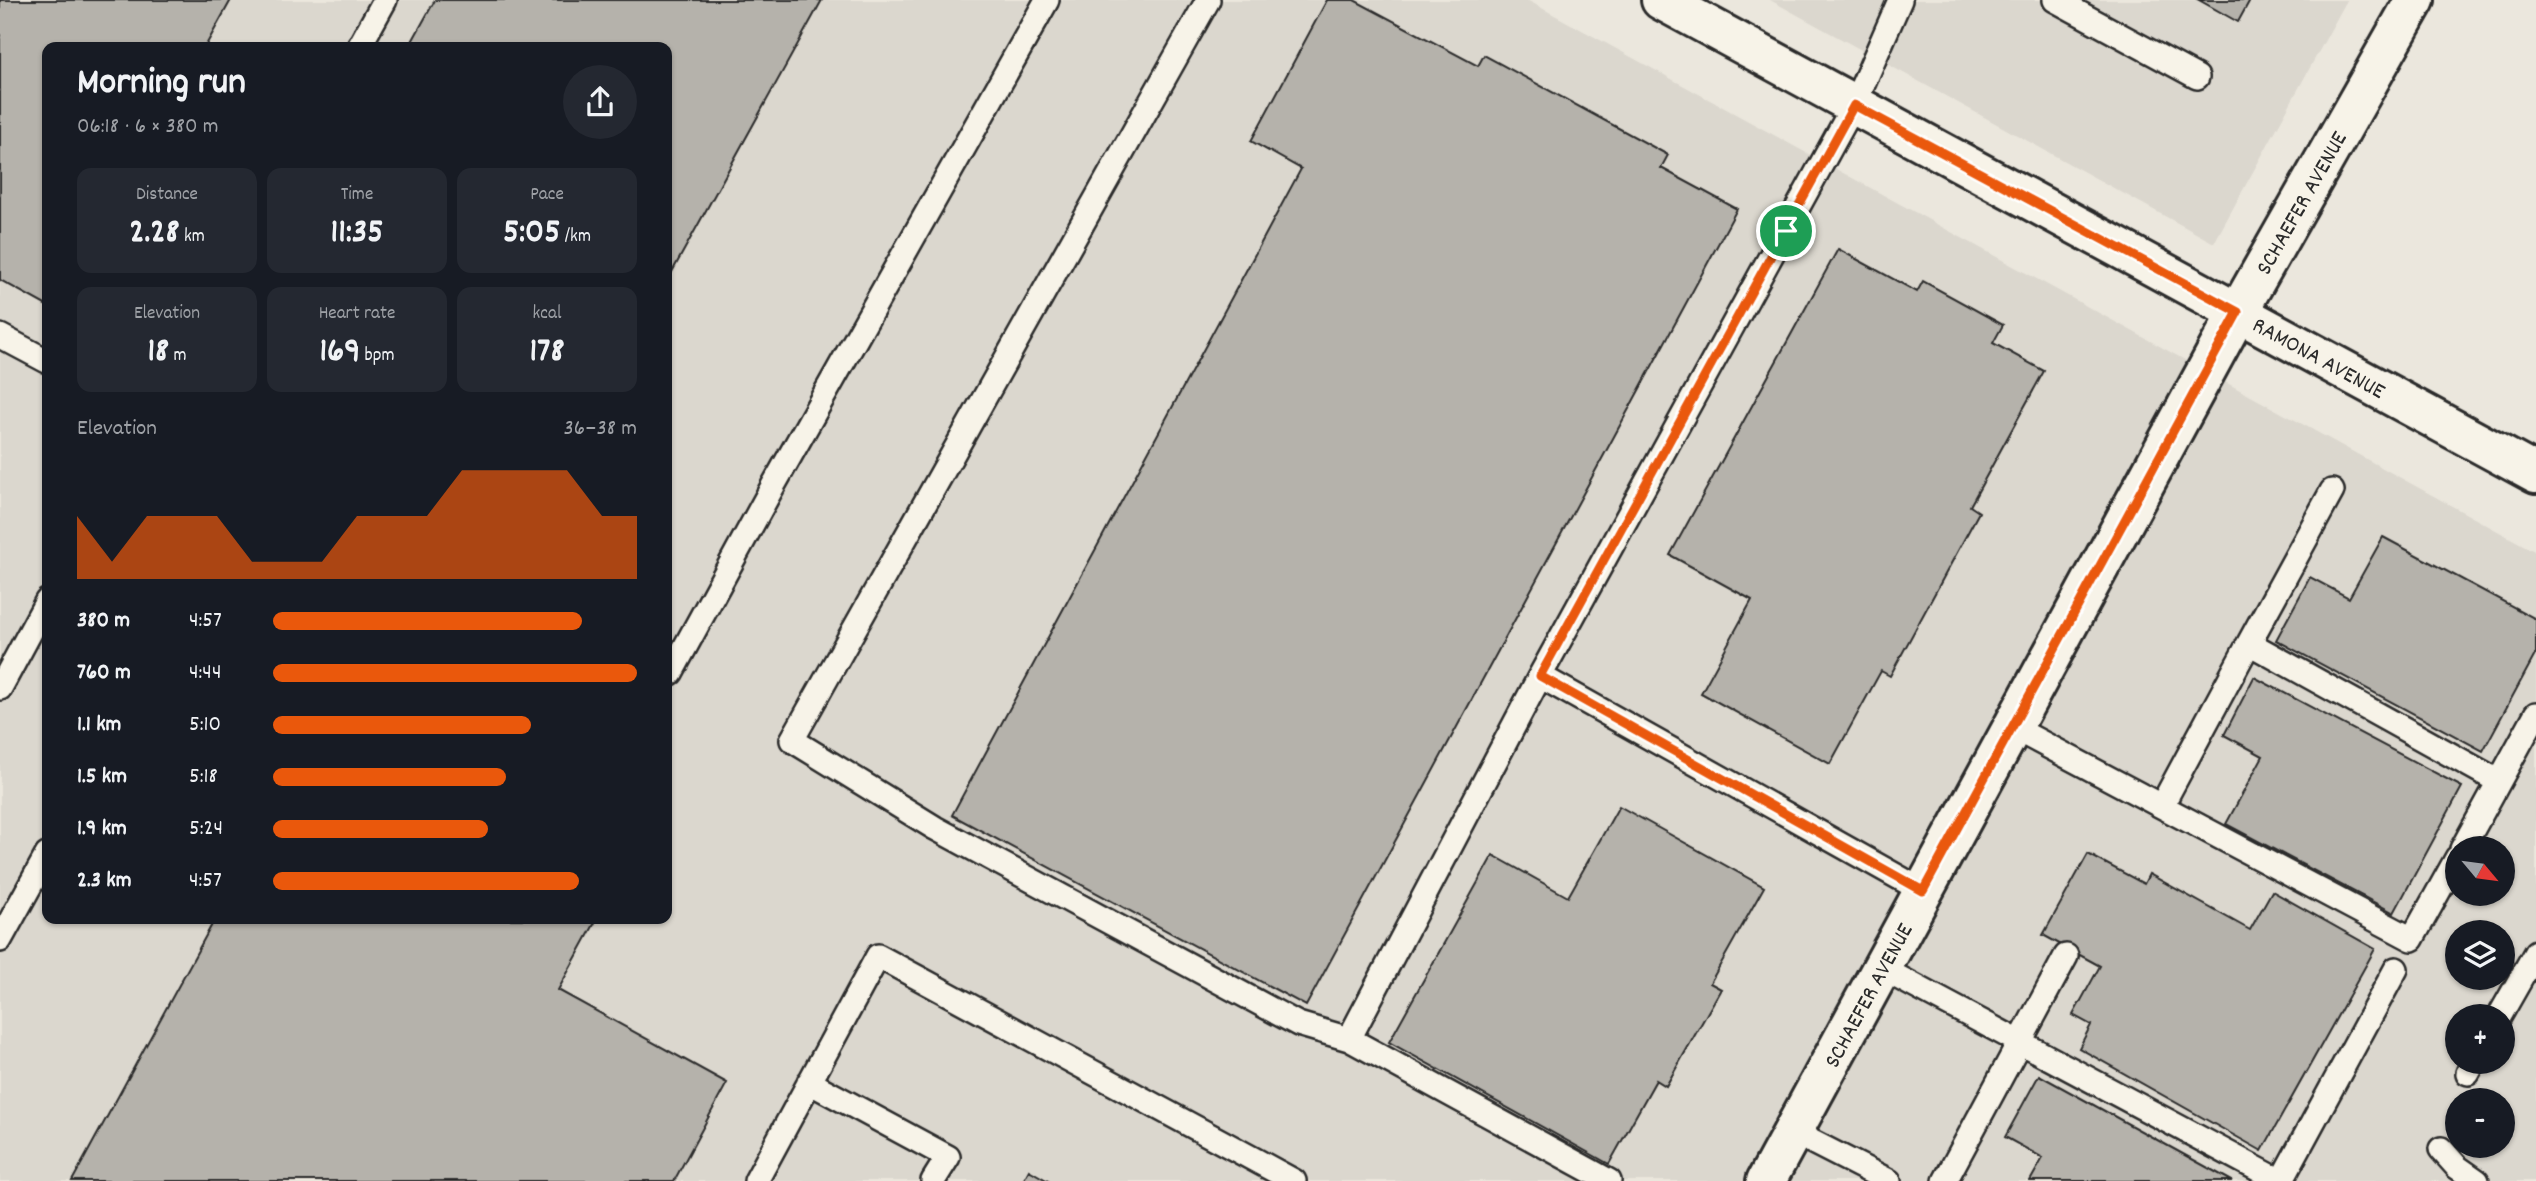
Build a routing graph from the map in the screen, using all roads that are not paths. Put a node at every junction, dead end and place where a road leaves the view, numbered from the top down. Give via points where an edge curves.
1 (385, 0) edge
2 (1047, 0) edge
3 (1208, 0) edge
4 (1661, 0) edge
5 (1900, 0) edge
6 (2055, 0) edge
7 (2415, 0) edge
8 (362, 42) edge
9 (2197, 77) dead end
10 (1854, 105) junction
11 (2238, 312) junction
12 (0, 336) edge
13 (42, 358) edge
14 (2536, 474) edge
15 (2332, 491) dead end
16 (42, 610) edge
17 (2249, 643) junction
18 (672, 671) edge
19 (1540, 676) junction
20 (0, 688) edge
21 (2536, 714) edge
22 (2012, 726) junction
23 (2498, 781) junction
24 (2162, 805) junction
25 (2469, 836) edge
26 (42, 864) edge
27 (2445, 880) edge
28 (1923, 891) junction
29 (0, 940) edge
30 (2536, 952) edge
31 (2066, 956) dead end
32 (1881, 968) junction
33 (2396, 969) dead end
34 (2507, 1004) edge
35 (1349, 1040) junction
36 (2021, 1041) junction
37 (809, 1082) junction
38 (1793, 1132) junction
39 (2441, 1149) dead end
40 (756, 1181) edge
41 (933, 1181) edge
42 (1294, 1181) edge
43 (1609, 1181) edge
44 (1766, 1181) edge
45 (1889, 1181) edge
46 (1945, 1181) edge
47 (2280, 1181) edge
48 (2477, 1181) edge

1 - 8 lane
2 - 18 lane
3 - 35 lane via 792,740 935,828 1298,1024
4 - 10 street, RAMONA AVENUE
5 - 10 lane
6 - 9 lane
7 - 11 street, SCHAEFER AVENUE
10 - 11 street, RAMONA AVENUE
10 - 19 lane
11 - 14 street, RAMONA AVENUE
11 - 22 street, SCHAEFER AVENUE
12 - 13 lane
15 - 17 lane
16 - 20 lane
17 - 23 lane
17 - 24 lane
19 - 28 lane
19 - 35 lane
21 - 23 lane
22 - 24 lane
22 - 28 street, SCHAEFER AVENUE
23 - 25 lane
24 - 27 lane via 2412,939
26 - 29 lane
28 - 32 street, SCHAEFER AVENUE
30 - 34 lane
31 - 36 lane
32 - 36 lane
32 - 38 street, SCHAEFER AVENUE
33 - 47 lane
35 - 43 lane
36 - 46 lane
36 - 47 lane
37 - 40 lane
37 - 41 lane via 948,1157
37 - 42 lane via 878,956
38 - 44 street, SCHAEFER AVENUE
38 - 45 lane
39 - 48 lane

